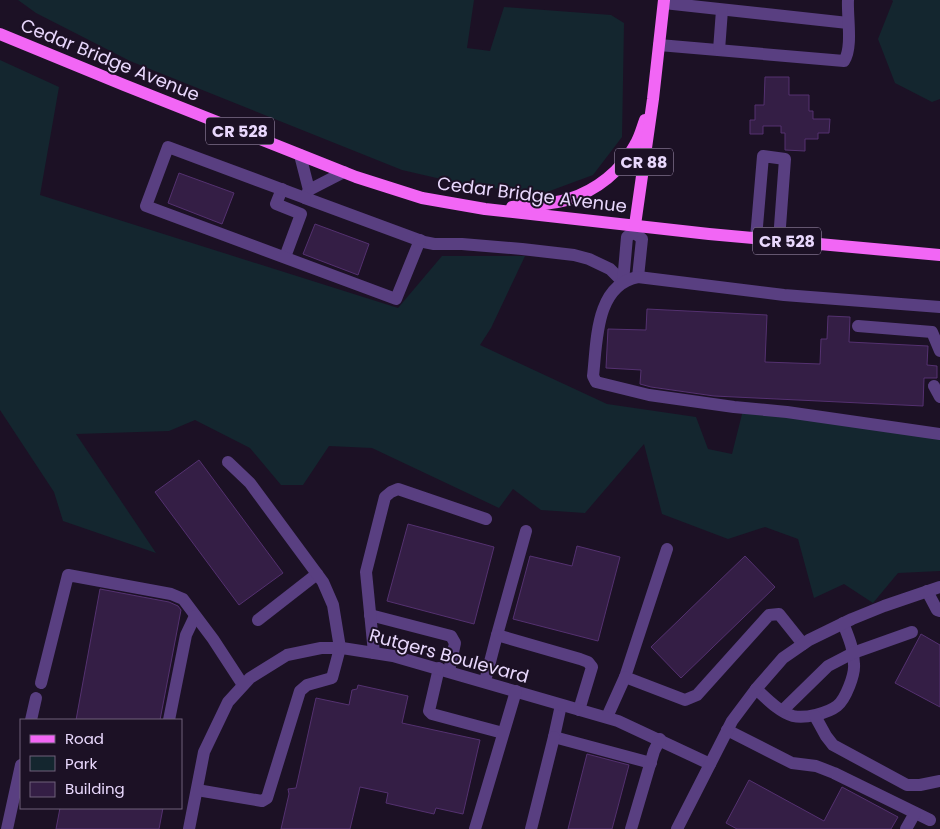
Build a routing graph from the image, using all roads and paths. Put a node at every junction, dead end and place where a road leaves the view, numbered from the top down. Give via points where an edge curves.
1 (848, 0) edge
2 (664, 2) edge
3 (722, 10) junction
4 (848, 23) junction
5 (0, 34) edge
6 (658, 44) junction
7 (719, 50) junction
8 (653, 99) junction
9 (300, 155) junction
10 (344, 172) junction
11 (282, 189) junction
12 (307, 194) junction
13 (485, 209) junction
14 (634, 228) junction
15 (756, 238) junction
16 (420, 240) junction
17 (779, 240) junction
18 (940, 255) edge
19 (285, 257) junction
20 (638, 277) junction
21 (623, 282) junction
22 (940, 307) edge
23 (858, 326) dead end
24 (936, 330) edge
25 (940, 351) edge
26 (940, 434) edge
27 (228, 462) dead end
28 (486, 519) dead end
29 (526, 531) dead end
30 (667, 549) dead end
31 (317, 574) junction
32 (940, 587) edge
33 (927, 590) junction
34 (940, 611) edge
35 (370, 615) junction
36 (194, 616) junction
37 (258, 620) dead end
38 (843, 623) junction
39 (912, 632) dead end
40 (497, 635) junction
41 (803, 644) junction
42 (340, 648) junction
43 (374, 653) junction
44 (853, 653) junction
45 (444, 670) junction
46 (626, 677) junction
47 (485, 681) junction
48 (41, 683) dead end
49 (244, 685) junction
50 (756, 689) junction
51 (516, 691) junction
52 (36, 698) dead end
53 (561, 705) junction
54 (579, 710) junction
55 (783, 710) junction
56 (815, 716) junction
57 (607, 717) junction
58 (31, 719) edge
59 (169, 719) edge
60 (727, 730) junction
61 (502, 733) junction
62 (554, 737) junction
63 (660, 739) junction
64 (651, 763) junction
65 (710, 764) junction
66 (20, 770) edge
67 (939, 780) edge
68 (197, 790) junction
69 (182, 806) edge
70 (915, 813) junction
71 (192, 815) junction
72 (930, 820) dead end
73 (7, 829) edge
74 (189, 829) edge
75 (475, 829) edge
76 (531, 829) edge
77 (631, 829) edge
78 (677, 829) edge
79 (906, 829) edge

1 - 4 street
2 - 3 street
2 - 6 main road, CR 88
3 - 4 street
3 - 7 street
4 - 7 street via 848,48 844,61
5 - 9 main road, Cedar Bridge Avenue / CR 528
6 - 7 street
6 - 8 main road, CR 88
8 - 13 main road via 636,144 601,184 567,200
8 - 14 main road, CR 88
9 - 10 main road, Cedar Bridge Avenue / CR 528
9 - 12 street
10 - 12 street
10 - 13 main road, Cedar Bridge Avenue / CR 528 via 422,198
11 - 12 street
11 - 19 street via 276,204 301,214
11 - 19 street via 168,147 146,206
12 - 16 street
13 - 14 main road, Cedar Bridge Avenue / CR 528
14 - 15 main road, Cedar Bridge Avenue / CR 528
14 - 20 street via 642,239
14 - 21 street via 628,237
15 - 17 main road, Cedar Bridge Avenue / CR 528
15 - 17 street via 763,156 785,159
16 - 19 street via 396,299
16 - 21 street via 434,244 471,244 574,255 610,269
17 - 18 main road, Cedar Bridge Avenue / CR 528
20 - 21 street
20 - 22 street via 784,295
21 - 26 street via 608,297 603,308 593,376 596,382 649,395
23 - 24 street
24 - 25 street
27 - 31 street via 250,483
28 - 35 street via 398,489 391,492 385,497 366,572
29 - 40 street
30 - 46 street
31 - 37 street
31 - 42 street via 333,605
32 - 33 street
33 - 34 street
33 - 38 street
35 - 43 street
35 - 45 street via 451,636 455,643
36 - 48 street via 182,599 171,594 68,575
36 - 49 street
36 - 59 street via 186,635
38 - 41 street
38 - 44 street
39 - 44 street
40 - 47 street
40 - 54 street via 590,664 591,671
41 - 46 street via 779,614 769,615 697,695 684,700
41 - 50 street via 783,658
42 - 43 street, Rutgers Boulevard
42 - 49 street, Rutgers Boulevard via 287,655
42 - 68 street via 332,678 307,685 300,691 267,798 262,801
43 - 45 street, Rutgers Boulevard
44 - 55 street via 828,666
44 - 56 street via 855,665 850,684 838,705
45 - 47 street, Rutgers Boulevard
45 - 61 street via 429,711
46 - 57 street
47 - 51 street, Rutgers Boulevard
49 - 68 street, Rutgers Boulevard via 228,702 214,728 204,752
50 - 55 street
50 - 60 street
51 - 53 street, Rutgers Boulevard
51 - 61 street
52 - 58 street
53 - 54 street, Rutgers Boulevard
53 - 62 street
54 - 57 street, Rutgers Boulevard
55 - 56 street via 794,716
56 - 67 street via 833,745 907,785
57 - 63 street, Rutgers Boulevard
60 - 65 street
60 - 70 street via 792,763 834,772
61 - 75 street
62 - 64 street
62 - 76 street
63 - 64 street
63 - 65 street, Rutgers Boulevard
64 - 77 street
65 - 78 street
66 - 73 street
68 - 71 street, Rutgers Boulevard
69 - 71 street
70 - 72 street
70 - 79 street
71 - 74 street, Rutgers Boulevard

